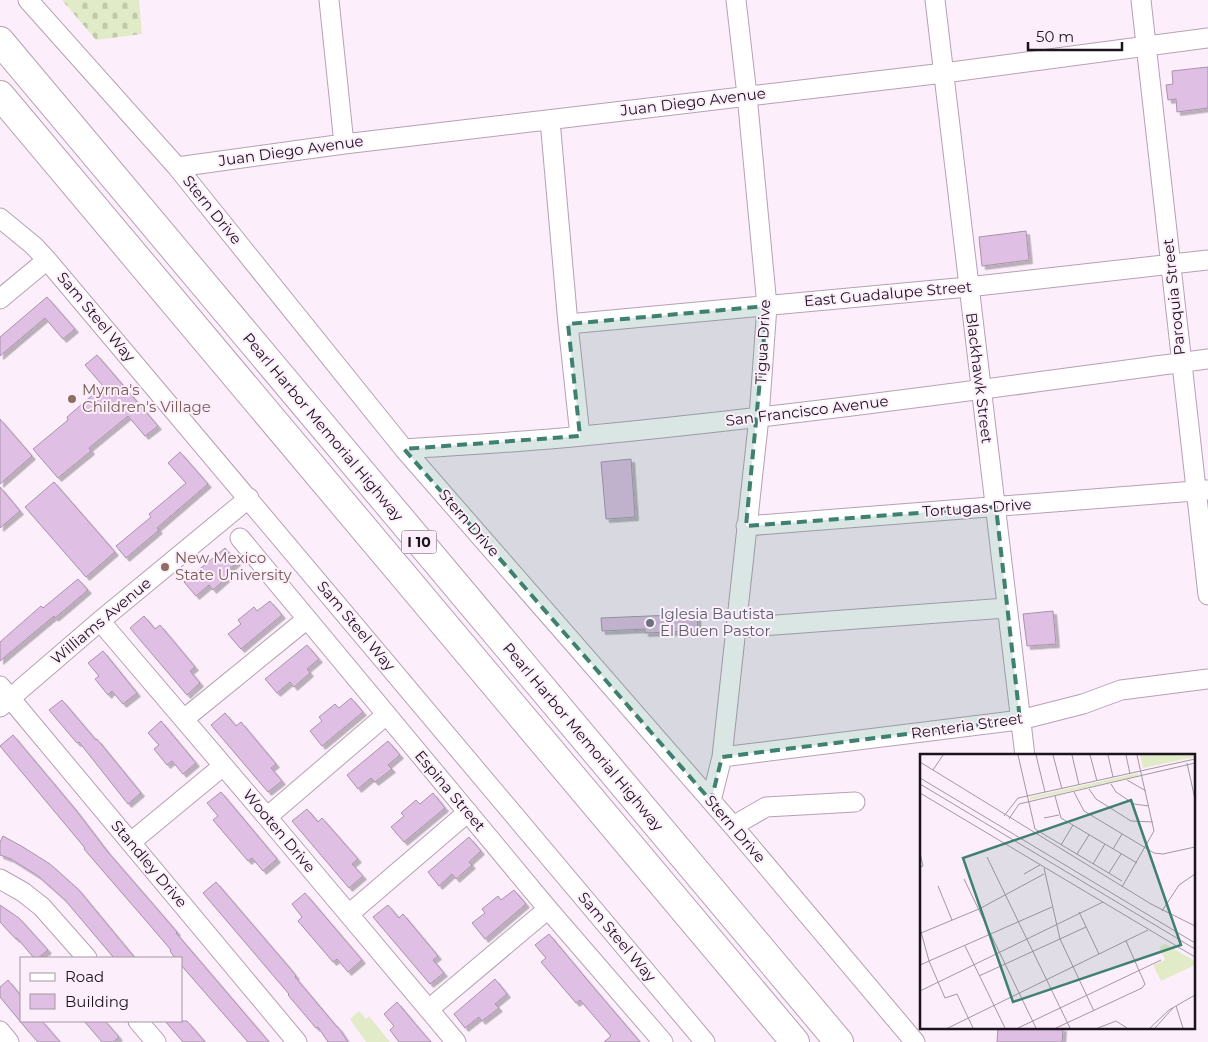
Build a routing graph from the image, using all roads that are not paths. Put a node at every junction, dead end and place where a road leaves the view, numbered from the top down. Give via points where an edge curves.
1 (28, 0) edge
2 (329, 0) edge
3 (736, 0) edge
4 (935, 0) edge
5 (1140, 0) edge
6 (1208, 38) edge
7 (0, 41) edge
8 (1146, 46) junction
9 (944, 73) junction
10 (0, 95) edge
11 (748, 95) junction
12 (550, 120) junction
13 (344, 144) junction
14 (177, 167) junction
15 (0, 218) edge
16 (47, 260) junction
17 (1208, 260) edge
18 (1171, 263) junction
19 (968, 287) junction
20 (0, 299) edge
21 (767, 306) junction
22 (568, 324) junction
23 (1208, 359) edge
24 (1181, 362) junction
25 (980, 390) junction
26 (759, 417) junction
27 (580, 436) junction
28 (404, 449) junction
29 (1202, 490) edge
30 (249, 498) junction
31 (996, 507) junction
32 (746, 526) junction
33 (240, 538) dead end
34 (1208, 595) edge
35 (1006, 608) junction
36 (306, 620) junction
37 (100, 621) junction
38 (736, 628) junction
39 (1208, 679) edge
40 (4, 697) edge
41 (386, 715) junction
42 (184, 719) junction
43 (1020, 720) junction
44 (1025, 754) edge
45 (722, 757) junction
46 (223, 766) junction
47 (711, 801) junction
48 (855, 802) dead end
49 (468, 812) junction
50 (267, 817) junction
51 (732, 826) junction
52 (132, 842) junction
53 (0, 879) edge
54 (548, 909) junction
55 (349, 914) junction
56 (86, 957) edge
57 (429, 1009) junction
58 (139, 1022) edge
59 (0, 1031) edge
60 (9, 1042) edge
61 (156, 1042) edge
62 (298, 1042) edge
63 (456, 1042) edge
64 (663, 1042) edge
65 (705, 1042) edge
66 (795, 1042) edge
67 (839, 1042) edge
68 (915, 1042) edge

1 - 14 street, Stern Drive
2 - 13 street
3 - 11 street, Tigua Drive
4 - 9 street, Blackhawk Street
5 - 8 street, Paroquia Street
6 - 8 street, Juan Diego Avenue
7 - 67 highway, Pearl Harbor Memorial Highway / I 10
8 - 9 street, Juan Diego Avenue
8 - 18 street, Paroquia Street
9 - 11 street, Juan Diego Avenue
9 - 19 street, Blackhawk Street
10 - 66 highway, I 10
11 - 12 street, Juan Diego Avenue
11 - 21 street, Tigua Drive
12 - 13 street, Juan Diego Avenue
12 - 22 street
13 - 14 street, Juan Diego Avenue
14 - 28 street, Stern Drive
15 - 16 street, Sam Steel Way
16 - 20 street
16 - 30 street, Sam Steel Way
17 - 18 street, East Guadalupe Street
18 - 19 street, East Guadalupe Street
18 - 24 street, Paroquia Street
19 - 21 street, East Guadalupe Street
19 - 25 street, Blackhawk Street
21 - 22 street, East Guadalupe Street
21 - 26 street, Tigua Drive
22 - 27 street
23 - 24 street, San Francisco Avenue
24 - 25 street, San Francisco Avenue
24 - 29 street, Paroquia Street
25 - 26 street, San Francisco Avenue
25 - 31 street, Blackhawk Street
26 - 27 street, San Francisco Avenue
26 - 32 street, Tigua Drive
27 - 28 street, San Francisco Avenue
28 - 47 street, Stern Drive
29 - 31 street, Tortugas Drive
29 - 34 street, Paroquia Street
30 - 37 street, Williams Avenue
30 - 65 street, Sam Steel Way
31 - 32 street, Tortugas Drive
31 - 35 street, Blackhawk Street
32 - 38 street, Tigua Drive
33 - 36 street, Espina Street
35 - 38 street
35 - 43 street, Blackhawk Street
36 - 41 street, Espina Street
36 - 42 street
37 - 40 street, Williams Avenue
37 - 42 street, Wooten Drive
38 - 45 street, Tigua Drive
39 - 43 street, Renteria Street via 1121,690 1083,704
40 - 52 street, Standley Drive
41 - 49 street, Espina Street
41 - 50 street
42 - 46 street, Wooten Drive
43 - 44 street, Blackhawk Street
43 - 45 street, Renteria Street
45 - 47 street, Tigua Drive
46 - 50 street, Wooten Drive
46 - 52 street
47 - 51 street, Stern Drive
48 - 51 street via 766,807
49 - 54 street, Espina Street
49 - 55 street
50 - 55 street, Wooten Drive
51 - 68 street, Stern Drive
52 - 62 street, Standley Drive
53 - 56 street via 42,907
54 - 57 street
54 - 64 street, Espina Street
55 - 57 street, Wooten Drive
57 - 63 street, Wooten Drive
58 - 61 street
59 - 60 street

